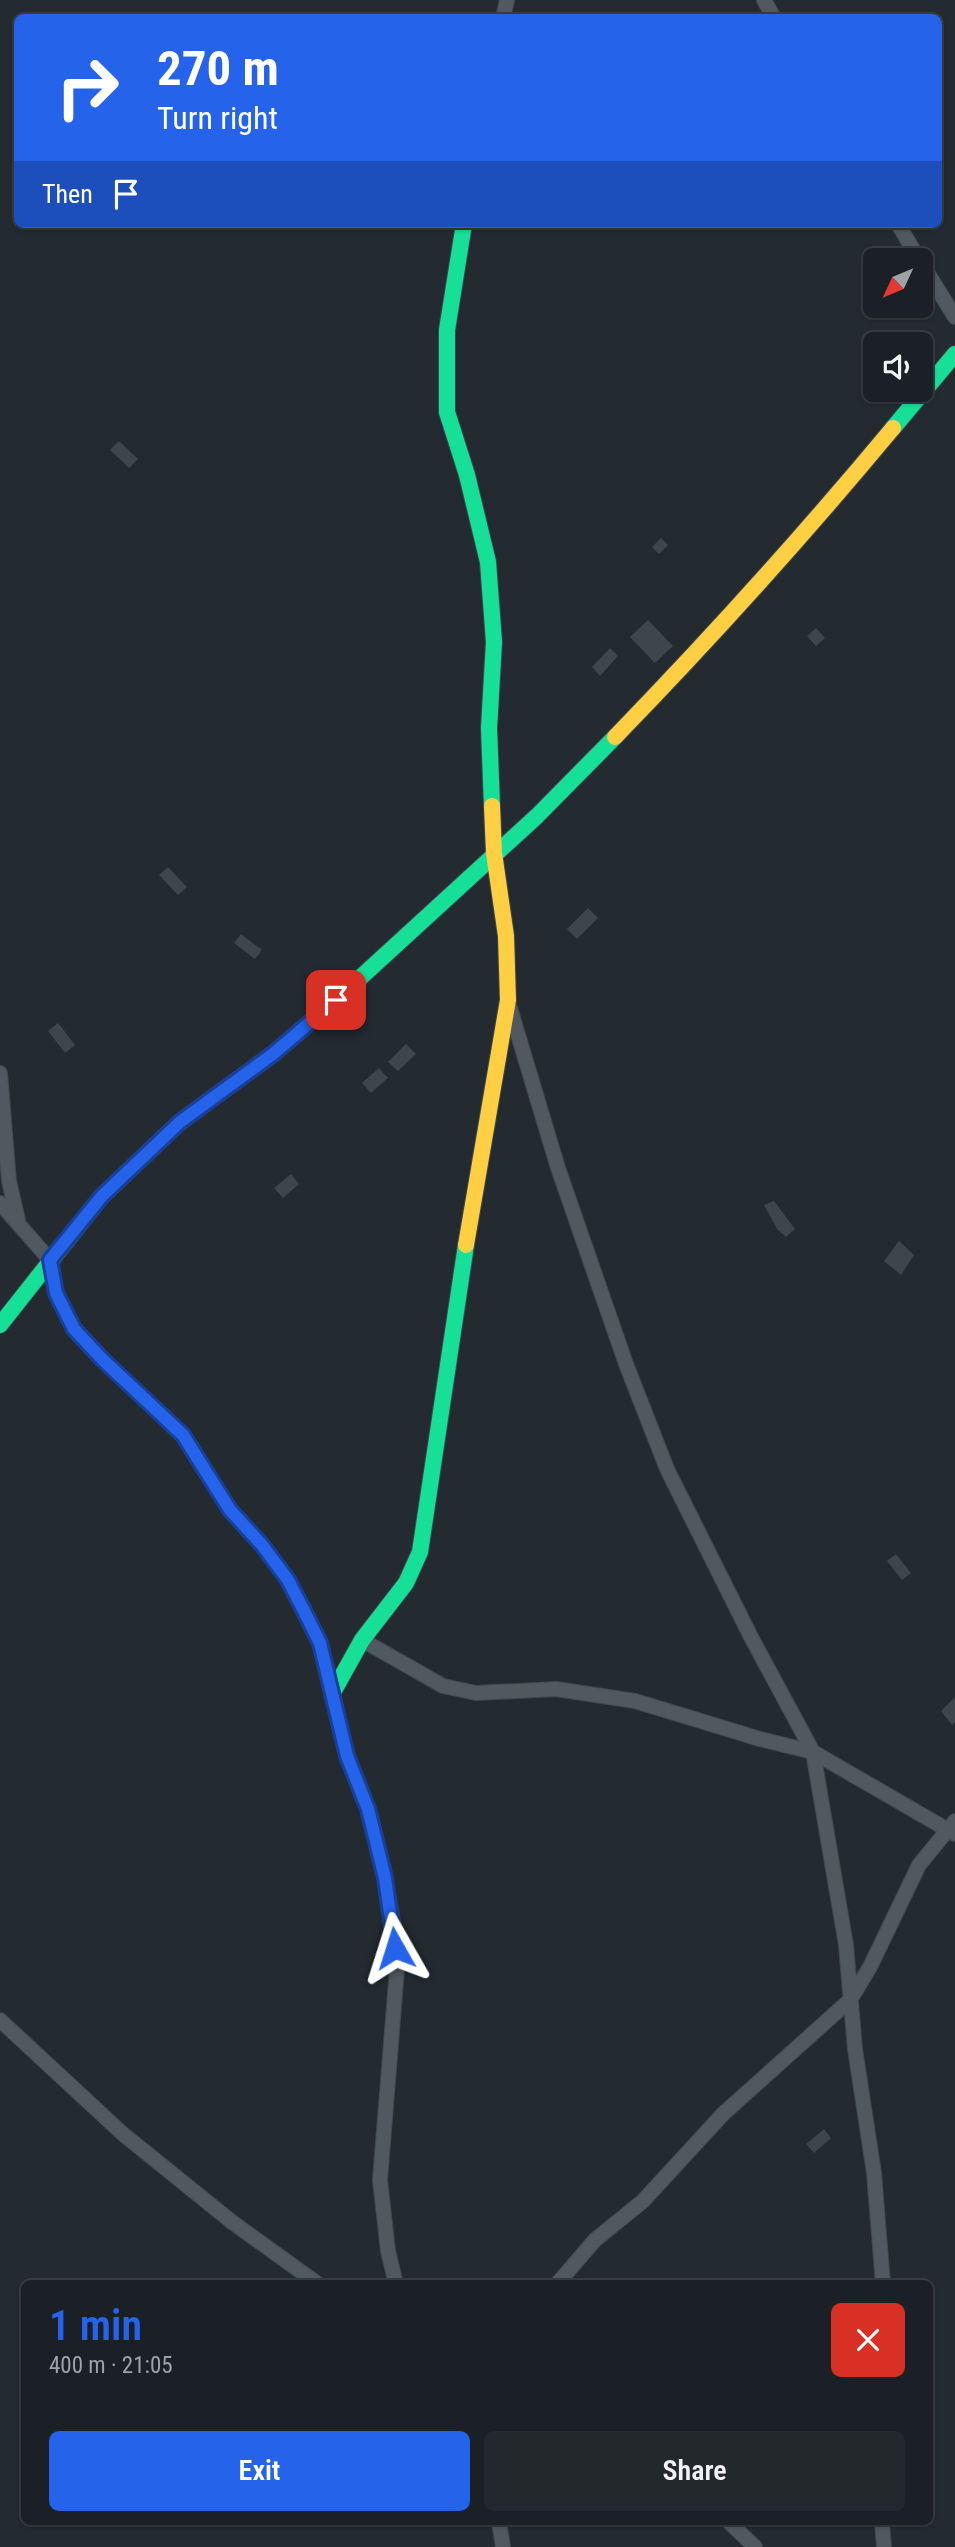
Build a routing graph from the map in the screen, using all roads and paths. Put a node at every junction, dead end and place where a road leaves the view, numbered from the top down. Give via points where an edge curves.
1 (463, 228) edge
2 (900, 228) edge
3 (912, 248) edge
4 (933, 282) edge
5 (955, 317) edge
6 (955, 354) edge
7 (494, 853) junction
8 (508, 1000) junction
9 (0, 1073) edge
10 (0, 1203) edge
11 (25, 1234) junction
12 (50, 1260) junction
13 (0, 1325) edge
14 (362, 1640) junction
15 (332, 1694) junction
16 (813, 1752) junction
17 (952, 1828) edge
18 (850, 2000) junction
19 (0, 2020) edge
20 (312, 2280) edge
21 (395, 2280) edge
22 (560, 2280) edge
23 (883, 2280) edge
24 (499, 2525) edge
25 (732, 2525) edge
26 (882, 2525) edge
27 (503, 2547) edge
28 (755, 2547) edge
29 (884, 2547) edge

1 - 7 street via 447,330 447,412 488,562 494,642 489,728
2 - 3 street
4 - 5 street
6 - 7 street via 815,522 687,663 537,816
7 - 8 street via 506,936
7 - 12 street via 284,1045 180,1122 102,1196
8 - 14 street via 450,1336 420,1552 406,1583
8 - 16 street via 558,1168 667,1469
9 - 11 street via 9,1181 15,1214
10 - 11 street
11 - 12 street
12 - 13 street
12 - 15 street via 56,1293 74,1329 183,1435 230,1510 288,1580 320,1643
14 - 15 street
14 - 16 street via 443,1686 475,1693 556,1689 635,1701
15 - 21 street via 347,1756 368,1809 394,1926 397,1969 380,2180
16 - 17 street
16 - 18 street via 846,1945
17 - 18 street via 919,1865
18 - 22 street via 723,2114 652,2192 595,2240
18 - 23 street via 874,2173
19 - 20 street via 123,2134
24 - 27 street
25 - 28 street
26 - 29 street

